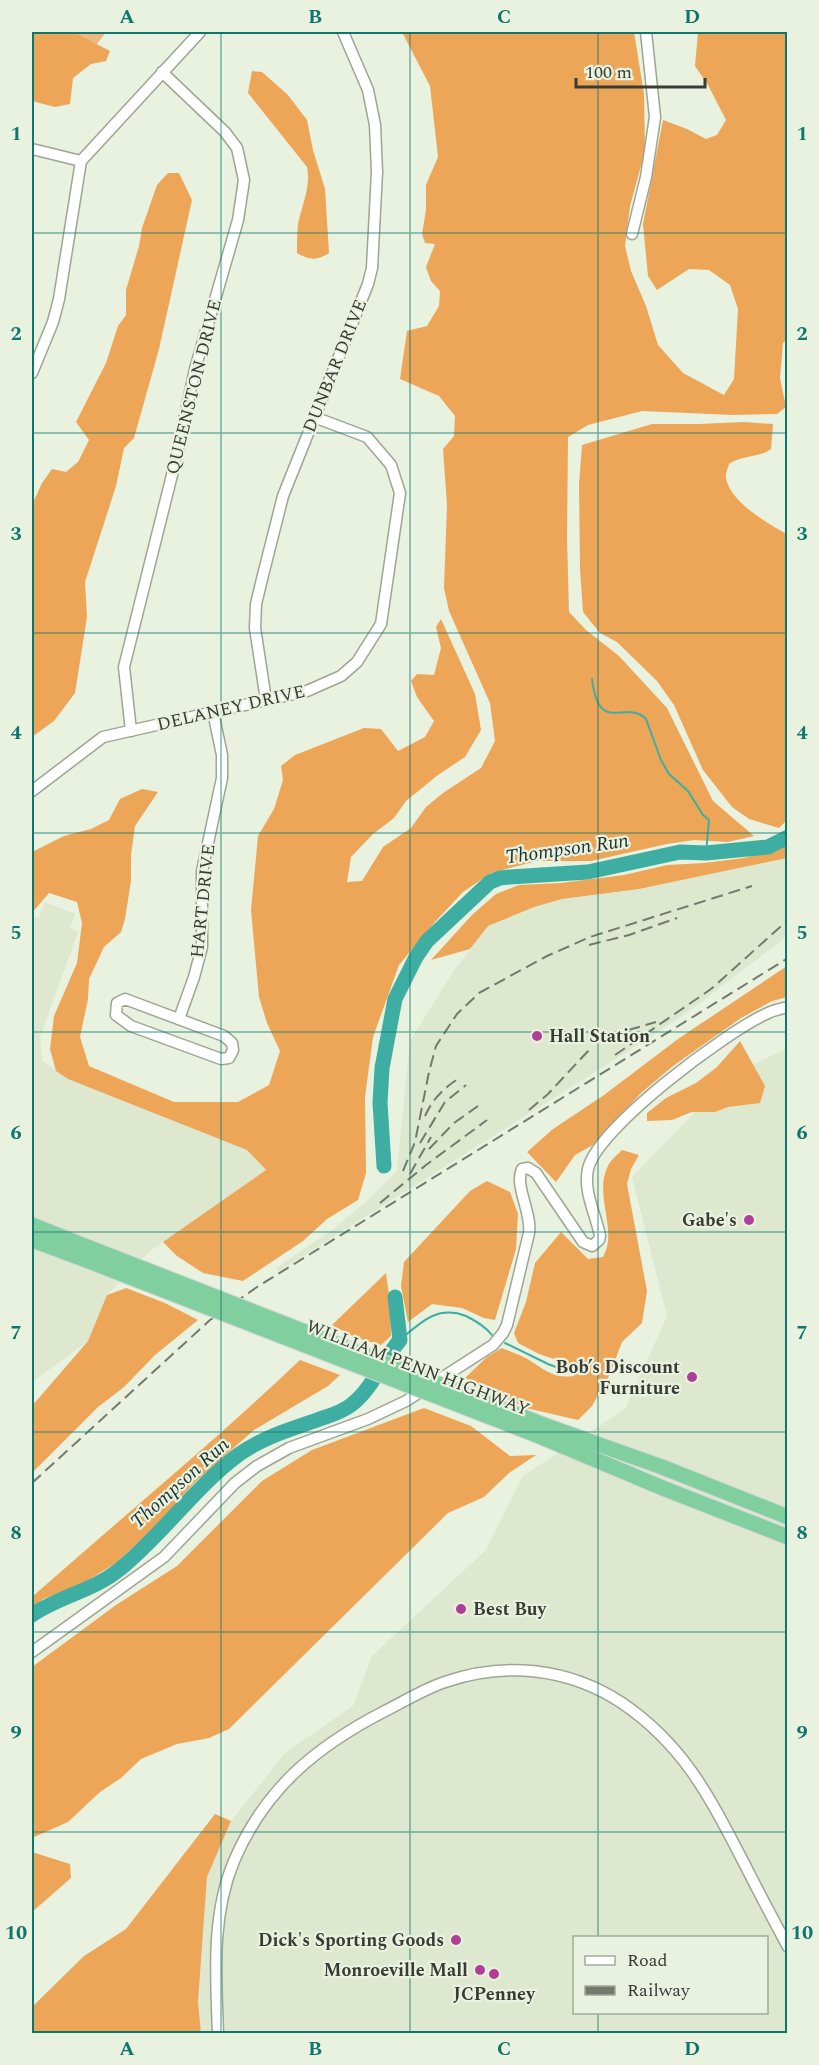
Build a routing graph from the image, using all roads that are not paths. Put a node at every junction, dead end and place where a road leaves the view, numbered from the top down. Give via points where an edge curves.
1 (200, 32) edge
2 (342, 32) edge
3 (646, 32) edge
4 (162, 72) junction
5 (32, 149) edge
6 (81, 161) junction
7 (632, 234) dead end
8 (32, 373) edge
9 (314, 417) junction
10 (266, 700) junction
11 (213, 712) junction
12 (131, 731) junction
13 (32, 791) edge
14 (788, 1007) edge
15 (179, 1019) junction
16 (32, 1225) edge
17 (32, 1240) edge
18 (88, 1254) junction
19 (542, 1430) junction
20 (788, 1517) edge
21 (788, 1537) edge
22 (32, 1652) edge
23 (788, 1947) edge
24 (219, 2034) edge

1 - 4 street
2 - 9 street, DUNBAR DRIVE via 368,90 375,125 372,268
3 - 7 street via 655,117
4 - 6 street
4 - 12 street, QUEENSTON DRIVE via 225,132 237,148 244,180 238,220 195,369 124,667
5 - 6 street
6 - 8 street via 59,299
9 - 10 street, DUNBAR DRIVE via 283,496 256,604 255,628
9 - 10 street, DELANEY DRIVE via 367,437 391,465 400,493 381,624 357,662 340,676 307,691
10 - 11 street, DELANEY DRIVE
11 - 12 street, DELANEY DRIVE
11 - 15 street, HART DRIVE via 222,755 222,778 202,871 202,947
12 - 13 street, DELANEY DRIVE via 103,737
14 - 22 street via 767,1013 722,1040 649,1098 599,1149 587,1178 600,1236 596,1244 583,1242 536,1173 522,1169 520,1182 530,1218 529,1233 507,1325 493,1345 406,1401 257,1466 235,1483 158,1563
15 - 15 street via 125,999 117,1003 116,1015 131,1026 221,1059 229,1058 232,1043 224,1036
16 - 18 highway, WILLIAM PENN HIGHWAY
17 - 18 highway, WILLIAM PENN HIGHWAY
18 - 19 highway, WILLIAM PENN HIGHWAY, bridge
19 - 20 highway, WILLIAM PENN HIGHWAY via 662,1467
19 - 21 highway, WILLIAM PENN HIGHWAY via 664,1489
23 - 24 street via 706,1791 654,1730 619,1702 572,1679 530,1670 486,1671 430,1688 343,1734 304,1762 268,1802 238,1851 220,1906 216,1961

